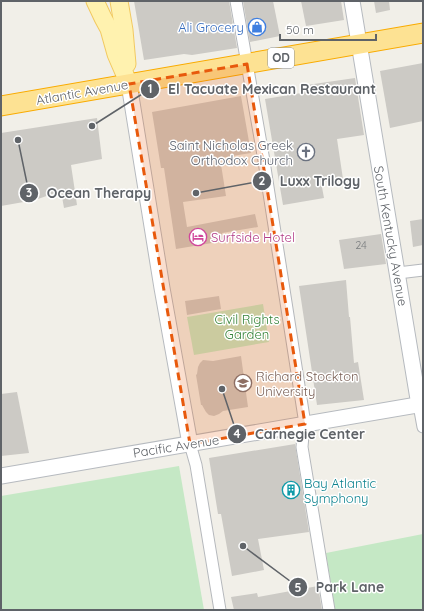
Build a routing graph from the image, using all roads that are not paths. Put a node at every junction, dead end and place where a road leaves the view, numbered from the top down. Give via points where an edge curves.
1 (95, 1) edge
2 (118, 1) edge
3 (236, 1) edge
4 (352, 1) edge
5 (423, 33) edge
6 (359, 44) junction
7 (247, 64) junction
8 (128, 84) junction
9 (1, 106) edge
10 (423, 270) edge
11 (398, 273) junction
12 (421, 405) edge
13 (305, 424) junction
14 (423, 427) edge
15 (190, 444) junction
16 (1, 476) edge
17 (220, 610) edge
18 (329, 610) edge

1 - 8 main road via 109,29
2 - 8 main road via 124,30
3 - 7 street
4 - 6 street, South Kentucky Avenue
5 - 6 highway, Atlantic Avenue / OD
6 - 7 highway, Atlantic Avenue / OD
6 - 11 street, South Kentucky Avenue
7 - 8 highway, Atlantic Avenue / OD
7 - 13 street
8 - 9 highway, Atlantic Avenue / OD
8 - 15 street
10 - 11 street
11 - 12 street, South Kentucky Avenue
12 - 13 street, Pacific Avenue
12 - 14 street, South Kentucky Avenue
13 - 15 street, Pacific Avenue
13 - 18 street via 302,447
15 - 16 street, Pacific Avenue
15 - 17 street via 196,465

